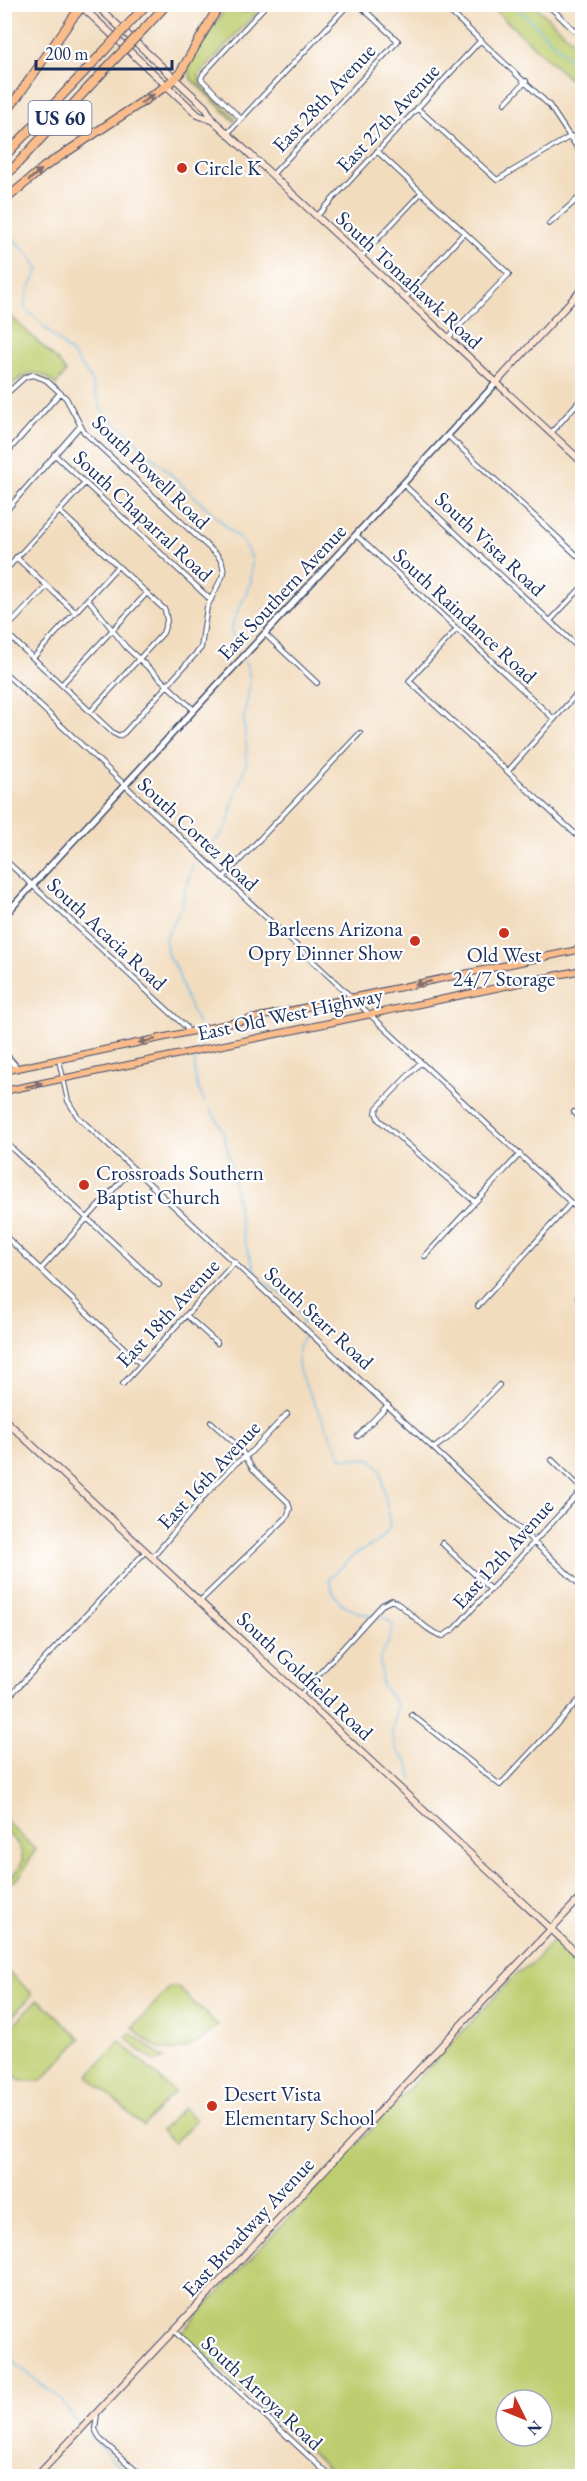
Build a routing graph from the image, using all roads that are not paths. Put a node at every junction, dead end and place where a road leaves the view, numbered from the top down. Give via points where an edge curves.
1 (95, 4) edge
2 (147, 4) edge
3 (166, 4) edge
4 (220, 4) edge
5 (267, 4) edge
6 (349, 4) edge
7 (358, 4) edge
8 (442, 4) edge
9 (547, 4) edge
10 (82, 6) edge
11 (582, 38) edge
12 (481, 40) junction
13 (174, 78) junction
14 (526, 81) junction
15 (166, 86) junction
16 (505, 103) dead end
17 (417, 108) junction
18 (4, 116) edge
19 (242, 119) junction
20 (214, 122) junction
21 (228, 134) junction
22 (571, 136) junction
23 (377, 151) junction
24 (582, 155) edge
25 (4, 157) edge
26 (272, 175) junction
27 (4, 178) edge
28 (421, 193) junction
29 (582, 195) edge
30 (4, 201) edge
31 (317, 216) junction
32 (549, 224) dead end
33 (464, 233) junction
34 (361, 257) junction
35 (582, 290) edge
36 (405, 298) junction
37 (448, 339) junction
38 (496, 383) junction
39 (4, 385) edge
40 (10, 390) junction
41 (60, 393) junction
42 (4, 396) edge
43 (582, 398) edge
44 (80, 426) junction
45 (551, 433) junction
46 (448, 436) junction
47 (54, 454) junction
48 (4, 456) edge
49 (582, 462) edge
50 (85, 483) junction
51 (403, 484) junction
52 (59, 511) junction
53 (4, 513) edge
54 (356, 535) junction
55 (16, 557) junction
56 (582, 560) edge
57 (118, 566) junction
58 (4, 572) edge
59 (47, 586) junction
60 (582, 587) edge
61 (147, 593) junction
62 (88, 598) junction
63 (211, 600) junction
64 (75, 612) junction
65 (550, 621) junction
66 (457, 629) junction
67 (113, 630) junction
68 (4, 631) edge
69 (265, 634) junction
70 (582, 651) edge
71 (33, 658) junction
72 (139, 659) junction
73 (4, 672) edge
74 (317, 683) dead end
75 (62, 684) junction
76 (167, 685) junction
77 (582, 688) edge
78 (194, 710) junction
79 (90, 711) junction
80 (554, 719) junction
81 (360, 733) dead end
82 (507, 771) junction
83 (124, 786) junction
84 (582, 840) edge
85 (4, 860) edge
86 (223, 878) junction
87 (32, 885) junction
88 (4, 916) edge
89 (582, 949) edge
90 (582, 970) edge
91 (353, 998) junction
92 (370, 1014) junction
93 (192, 1031) junction
94 (4, 1053) edge
95 (59, 1059) junction
96 (421, 1062) junction
97 (17, 1068) junction
98 (4, 1071) edge
99 (63, 1079) junction
100 (4, 1091) edge
101 (574, 1112) dead end
102 (582, 1121) edge
103 (4, 1141) edge
104 (520, 1154) junction
105 (133, 1168) junction
106 (474, 1202) junction
107 (572, 1203) junction
108 (582, 1213) edge
109 (88, 1219) junction
110 (4, 1235) edge
111 (425, 1256) dead end
112 (235, 1262) junction
113 (41, 1269) junction
114 (159, 1286) dead end
115 (582, 1288) edge
116 (478, 1306) dead end
117 (582, 1308) edge
118 (186, 1315) junction
119 (217, 1343) dead end
120 (141, 1364) junction
121 (123, 1384) dead end
122 (499, 1385) dead end
123 (388, 1405) junction
124 (287, 1413) dead end
125 (4, 1419) edge
126 (212, 1422) dead end
127 (358, 1436) dead end
128 (434, 1448) junction
129 (244, 1457) junction
130 (552, 1460) dead end
131 (582, 1489) edge
132 (534, 1542) junction
133 (442, 1543) dead end
134 (146, 1551) junction
135 (153, 1557) junction
136 (582, 1587) edge
137 (491, 1590) junction
138 (200, 1601) junction
139 (300, 1695) junction
140 (582, 1697) edge
141 (4, 1702) edge
142 (412, 1715) dead end
143 (582, 1896) edge
144 (551, 1928) junction
145 (582, 1958) edge
146 (174, 2331) junction
147 (97, 2412) junction
148 (38, 2476) edge
149 (142, 2476) edge
150 (330, 2476) edge

1 - 13 main road, South Tomahawk Road
2 - 25 highway, US 60, bridge
3 - 27 highway, US 60, bridge
4 - 13 highway
5 - 19 street via 201,79
6 - 19 street
7 - 26 street, East 28th Avenue via 398,41
8 - 12 street
9 - 11 street
10 - 15 main road, South Tomahawk Road
10 - 18 highway
12 - 14 street
12 - 17 street, East 27th Avenue
13 - 15 highway
13 - 20 main road, South Tomahawk Road via 205,107
14 - 16 street
14 - 22 street
15 - 20 main road, South Tomahawk Road via 198,115
30 -> 15 highway via 44,167
17 - 22 street via 497,180
17 - 23 street, East 27th Avenue
19 - 21 street
20 - 21 main road, South Tomahawk Road
21 - 26 main road, South Tomahawk Road
22 - 24 street
23 - 28 street
23 - 31 street, East 27th Avenue
26 - 31 main road, South Tomahawk Road
28 - 33 street
28 - 34 street
29 - 32 street
31 - 34 main road, South Tomahawk Road
33 - 36 street
33 - 37 street via 509,274
34 - 36 main road, South Tomahawk Road
35 - 38 main road, East Southern Avenue
36 - 37 main road, South Tomahawk Road
37 - 38 main road, South Tomahawk Road
38 - 45 main road, South Tomahawk Road
38 - 46 street, East Southern Avenue
39 - 40 street
40 - 41 street, South Powell Road via 25,376 33,375 46,380
40 - 42 street
41 - 44 street, South Powell Road
41 - 48 street
43 - 45 street
44 - 47 street
44 - 63 street, South Powell Road via 218,556 224,567 223,578
45 - 49 main road, South Tomahawk Road
46 - 51 street, East Southern Avenue
46 - 56 street
47 - 50 street, South Chaparral Road
47 - 53 street
50 - 52 street
50 - 63 street, South Chaparral Road
51 - 54 street, East Southern Avenue
51 - 65 street, South Vista Road
52 - 55 street
52 - 57 street
54 - 66 street, South Raindance Road
54 - 69 street, East Southern Avenue
55 - 58 street
55 - 59 street
57 - 61 street
57 - 62 street
59 - 64 street
59 - 68 street
60 - 65 street
61 - 67 street
61 - 72 street via 165,610 167,621 164,633
62 - 64 street
62 - 67 street
63 - 76 street via 201,648
64 - 71 street
65 - 70 street, South Vista Road
66 - 80 street, South Raindance Road
66 - 82 street via 408,681
67 - 72 street
67 - 75 street
68 - 71 street
69 - 74 street
69 - 78 street, East Southern Avenue
71 - 75 street
72 - 76 street
72 - 79 street
73 - 83 street, South Cortez Road
75 - 79 street
76 - 78 street
76 - 79 street via 124,733 118,735
77 - 80 street
78 - 83 street, East Southern Avenue
80 - 82 street
81 - 86 street
82 - 84 street
83 - 86 street, South Cortez Road
83 - 87 street, East Southern Avenue
85 - 87 street, South Acacia Road
86 - 91 street, South Cortez Road
87 - 88 street, East Southern Avenue
87 - 93 street, South Acacia Road
89 -> 91 main road, East Old West Highway
90 - 92 main road, East Old West Highway
91 - 92 street, South Cortez Road
91 - 93 main road, East Old West Highway
92 - 96 street, South Cortez Road
92 - 99 main road, East Old West Highway
93 -> 95 main road, East Old West Highway
94 - 97 street
95 - 97 main road, East Old West Highway
95 - 99 street, South Starr Road
96 - 104 street, South Cortez Road
96 - 106 street via 376,1113 379,1120
97 - 98 main road, East Old West Highway
100 -> 99 main road, East Old West Highway
99 - 105 street, South Starr Road via 74,1112
101 - 102 street
103 - 109 street
104 - 106 street
104 - 107 street, South Cortez Road
105 - 109 street
105 - 112 street, South Starr Road
106 - 111 street
107 - 108 street, South Cortez Road
107 - 116 street
109 - 113 street
109 - 114 street
110 - 113 street
112 - 118 street, East 18th Avenue
112 - 123 street, South Starr Road
113 - 120 street
115 - 117 street via 578,1297
118 - 119 street
118 - 120 street, East 18th Avenue
120 - 121 street, East 18th Avenue
122 - 128 street
123 - 127 street
123 - 128 street, South Starr Road
124 - 129 street, East 16th Avenue
125 - 134 main road, South Goldfield Road
126 - 129 street via 240,1448
128 - 132 street, South Starr Road
129 - 135 street, East 16th Avenue via 207,1493
129 - 138 street via 288,1502 290,1509 287,1517
130 - 131 street
131 - 132 street, East 12th Avenue
132 - 136 street, South Starr Road
132 - 137 street, East 12th Avenue
133 - 137 street
134 - 135 main road, South Goldfield Road
134 - 141 street, East 16th Avenue
135 - 138 main road, South Goldfield Road
137 - 139 street, East 12th Avenue via 443,1636 392,1600 382,1605
138 - 139 main road, South Goldfield Road
139 - 144 main road, South Goldfield Road
140 - 142 street via 500,1785
143 - 144 main road, East Broadway Avenue
144 - 145 main road, South Goldfield Road
144 - 146 main road, East Broadway Avenue
146 - 147 main road, East Broadway Avenue
146 - 150 street, South Arroya Road
147 - 148 main road, East Broadway Avenue
147 - 149 street via 95,2429 100,2439

